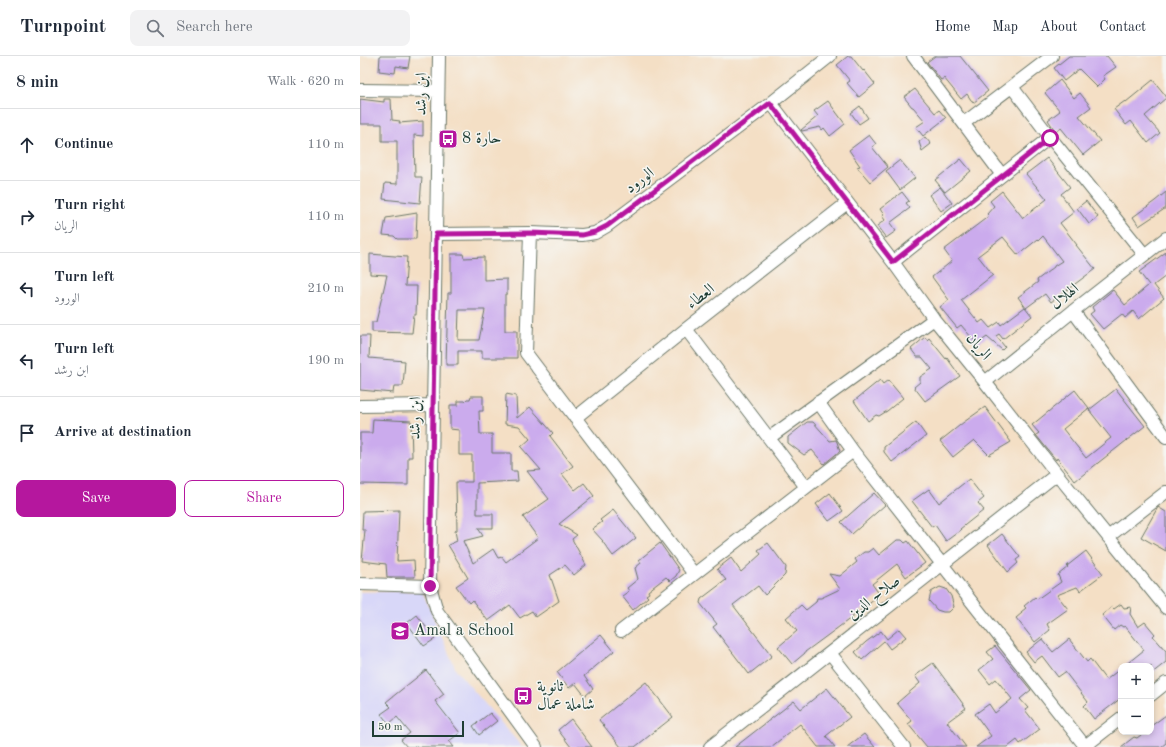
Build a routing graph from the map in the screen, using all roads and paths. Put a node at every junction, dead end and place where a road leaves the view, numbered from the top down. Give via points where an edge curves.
1 (439, 56) edge
2 (830, 56) edge
3 (912, 56) edge
4 (1052, 56) edge
5 (1012, 87) junction
6 (360, 90) edge
7 (438, 91) junction
8 (770, 103) junction
9 (964, 123) junction
10 (1050, 138) junction
11 (1002, 175) junction
12 (847, 203) junction
13 (530, 233) junction
14 (436, 234) junction
15 (1166, 238) edge
16 (1144, 254) junction
17 (893, 262) junction
18 (1073, 311) junction
19 (934, 319) junction
20 (686, 329) junction
21 (985, 382) junction
22 (818, 402) junction
23 (432, 405) junction
24 (360, 406) edge
25 (575, 418) junction
26 (1166, 437) edge
27 (770, 438) junction
28 (853, 451) junction
29 (1057, 474) junction
30 (806, 487) junction
31 (1166, 492) edge
32 (1108, 537) junction
33 (942, 565) junction
34 (694, 574) junction
35 (360, 584) edge
36 (430, 586) junction
37 (1166, 608) edge
38 (621, 631) dead end
39 (830, 653) junction
40 (1166, 683) edge
41 (1154, 693) edge
42 (1118, 720) edge
43 (536, 747) edge
44 (710, 747) edge
45 (904, 747) edge
46 (1084, 747) edge

1 - 7 street, ابن رشد
2 - 8 street, الورود
3 - 9 street
4 - 5 street
5 - 9 street
5 - 10 street
6 - 7 street
7 - 14 street, ابن رشد
8 - 12 street, الريان
8 - 13 street, الورود via 607,226 582,235
9 - 11 street
10 - 11 street
10 - 16 street
11 - 17 street
12 - 17 street, الريان
12 - 20 street, العطاء
13 - 14 street, الورود
13 - 25 street via 526,353
14 - 23 street, ابن رشد
15 - 16 street, الهلال
16 - 18 street, الهلال
17 - 19 street, الريان
18 - 21 street, الهلال
18 - 26 street
19 - 21 street, الريان
19 - 22 street
20 - 25 street, العطاء
20 - 27 street
21 - 29 street, الريان
22 - 27 street
22 - 28 street
23 - 24 street
23 - 36 street, ابن رشد
25 - 34 street
27 - 30 street
28 - 30 street
28 - 33 street
29 - 32 street, الريان
29 - 33 street, صلاح الدين
30 - 34 street
31 - 32 street
32 - 37 street, الريان
33 - 39 street, صلاح الدين
33 - 46 street
34 - 38 street
35 - 36 street
36 - 43 street, ابن رشد via 437,611
39 - 44 street, صلاح الدين
39 - 45 street
40 - 41 street
42 - 46 street

